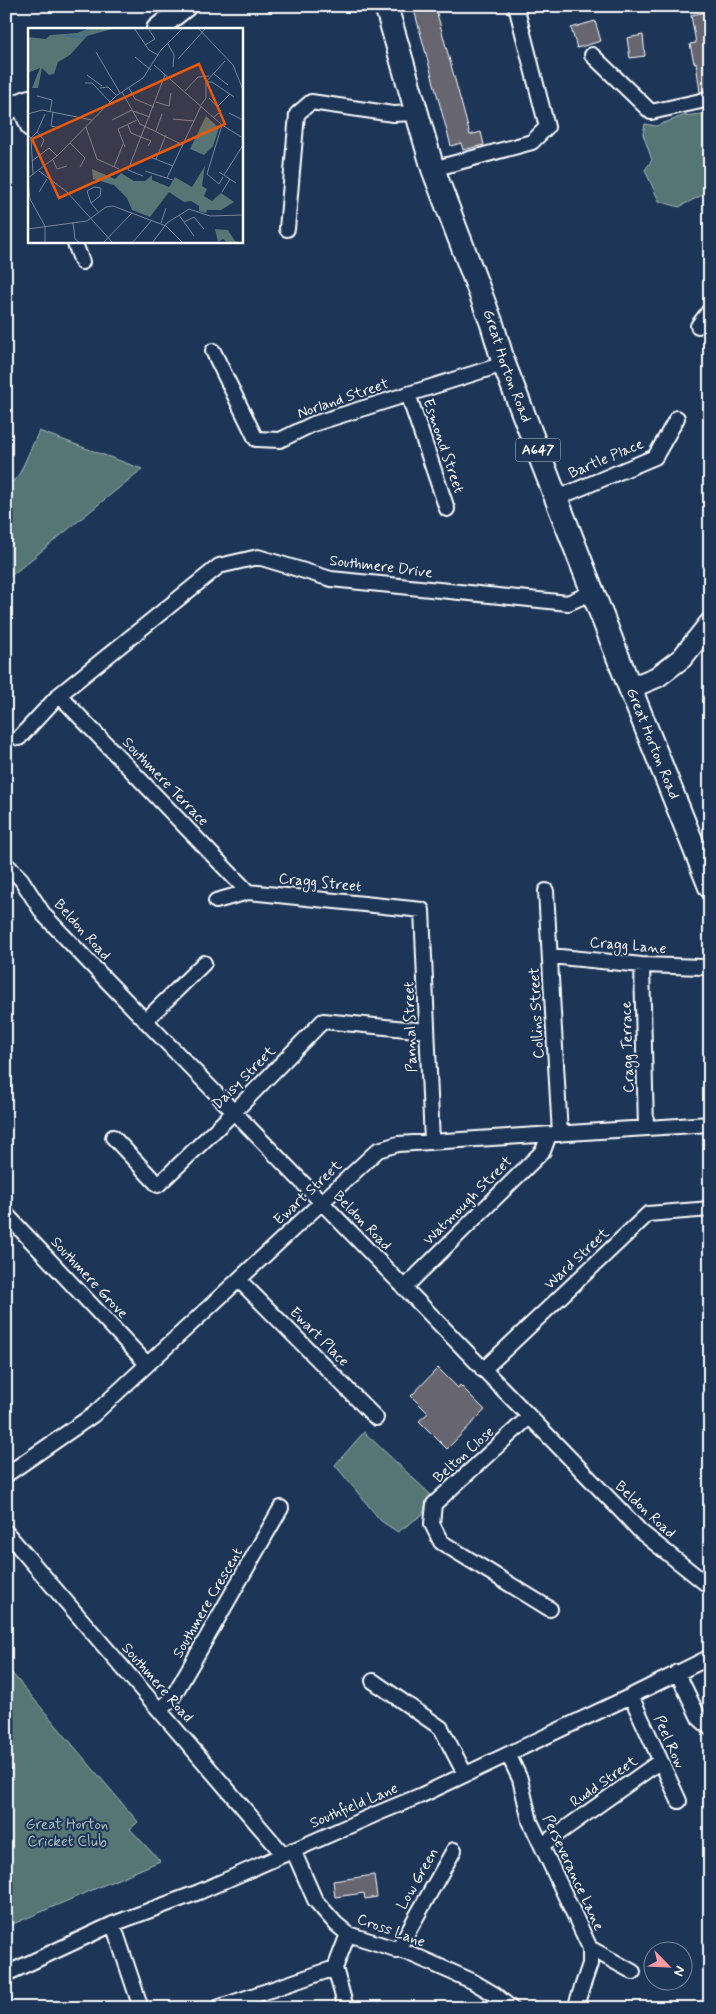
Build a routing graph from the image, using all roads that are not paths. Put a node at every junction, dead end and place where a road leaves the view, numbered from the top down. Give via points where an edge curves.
1 (186, 6) edge
2 (386, 6) edge
3 (516, 6) edge
4 (157, 28) edge
5 (592, 55) dead end
6 (710, 99) edge
7 (18, 105) edge
8 (417, 113) junction
9 (28, 127) edge
10 (433, 170) junction
11 (287, 229) dead end
12 (74, 242) edge
13 (82, 262) dead end
14 (710, 310) edge
15 (698, 326) dead end
16 (213, 352) dead end
17 (504, 364) junction
18 (408, 394) junction
19 (677, 418) dead end
20 (557, 498) junction
21 (447, 509) dead end
22 (593, 592) junction
23 (710, 622) edge
24 (630, 688) junction
25 (59, 695) junction
26 (19, 738) dead end
27 (6, 864) edge
28 (710, 887) edge
29 (546, 891) dead end
30 (248, 892) junction
31 (216, 901) dead end
32 (422, 910) joint
33 (550, 956) junction
34 (204, 963) dead end
35 (642, 965) junction
36 (703, 967) dead end
37 (145, 1021) junction
38 (427, 1031) junction
39 (234, 1112) junction
40 (710, 1124) edge
41 (646, 1128) junction
42 (555, 1134) junction
43 (114, 1137) dead end
44 (432, 1142) junction
45 (322, 1203) junction
46 (710, 1209) edge
47 (6, 1214) edge
48 (239, 1280) junction
49 (404, 1288) junction
50 (147, 1364) junction
51 (484, 1370) junction
52 (529, 1417) junction
53 (376, 1418) dead end
54 (6, 1475) edge
55 (281, 1508) dead end
56 (6, 1532) edge
57 (710, 1587) edge
58 (550, 1610) dead end
59 (710, 1657) edge
60 (678, 1672) junction
61 (373, 1681) dead end
62 (631, 1696) junction
63 (159, 1710) junction
64 (710, 1728) edge
65 (508, 1754) junction
66 (660, 1762) junction
67 (465, 1774) junction
68 (679, 1802) dead end
69 (542, 1845) junction
70 (454, 1850) dead end
71 (288, 1852) junction
72 (112, 1924) junction
73 (348, 1934) junction
74 (590, 1948) junction
75 (396, 1951) junction
76 (335, 1968) junction
77 (634, 1972) dead end
78 (6, 1974) edge
79 (141, 2008) edge
80 (217, 2008) edge
81 (346, 2008) edge
82 (511, 2008) edge
83 (575, 2008) edge

1 - 4 street
2 - 8 main road, Great Horton Road / A647
3 - 10 street via 547,127 532,142
5 - 6 street via 652,112
7 - 9 street
8 - 10 main road, Great Horton Road / A647
8 - 11 street via 393,114 311,102 297,114
10 - 17 main road, Great Horton Road / A647
12 - 13 street
14 - 15 street
16 - 18 street, Norland Street via 256,439 280,440 313,424
17 - 18 street, Norland Street
17 - 20 main road, Great Horton Road / A647
18 - 21 street, Esmond Street
19 - 20 street, Bartle Place via 654,457
20 - 22 main road, Great Horton Road / A647
22 - 24 main road, Great Horton Road / A647
22 - 25 street, Southmere Drive via 568,603 380,584 331,579 258,558 219,566
23 - 24 street via 682,658 657,677
24 - 28 main road, Great Horton Road / A647
25 - 26 street, Southmere Drive
25 - 30 street, Southmere Terrace
27 - 37 street, Beldon Road via 21,879 44,915
29 - 33 street, Collins Street
30 - 31 street, Cragg Street
30 - 32 street, Cragg Street
32 - 38 street, Pannal Street
33 - 35 street, Cragg Lane
33 - 42 street, Collins Street
34 - 37 street
35 - 36 street, Cragg Lane
35 - 41 street, Cragg Terrace
37 - 39 street, Beldon Road
38 - 39 street, Daisy Street via 323,1021
38 - 44 street, Pannal Street
39 - 43 street, Daisy Street via 158,1185
39 - 45 street, Beldon Road
40 - 41 street, Ewart Street
41 - 42 street, Ewart Street
42 - 44 street, Ewart Street
42 - 49 street, Watmough Street via 542,1151
44 - 45 street, Ewart Street via 398,1144 378,1150
45 - 48 street, Ewart Street
45 - 49 street, Beldon Road
46 - 51 street, Ward Street via 648,1214
47 - 50 street, Southmere Grove
48 - 50 street, Ewart Street
48 - 53 street, Ewart Place
49 - 51 street, Beldon Road
50 - 54 street, Ewart Street via 93,1415
51 - 52 street, Beldon Road
52 - 57 street, Beldon Road via 641,1532
52 - 58 street, Belton Close via 434,1504 432,1524 441,1542
55 - 63 street, Southmere Crescent via 171,1700
56 - 63 street, Southmere Road
59 - 60 street, Southfield Lane
60 - 62 street, Southfield Lane
60 - 64 street via 699,1718
61 - 67 street via 441,1728
62 - 65 street, Southfield Lane
62 - 66 street, Peel Row
63 - 71 street, Southmere Road
65 - 67 street, Southfield Lane
65 - 69 street, Perseverance Lane via 520,1778 530,1821
66 - 68 street, Peel Row
66 - 69 street, Rudd Street
67 - 71 street, Southfield Lane
69 - 74 street, Perseverance Lane
70 - 75 street, Low Green
71 - 72 street, Southfield Lane via 199,1892
71 - 73 street, Cross Lane via 315,1900
72 - 78 street, Southfield Lane
72 - 79 street
73 - 75 street, Cross Lane
73 - 76 street
74 - 77 street
74 - 83 street, Perseverance Lane via 590,1964
75 - 82 street, Cross Lane via 411,1954 472,1981
76 - 80 street
76 - 81 street

